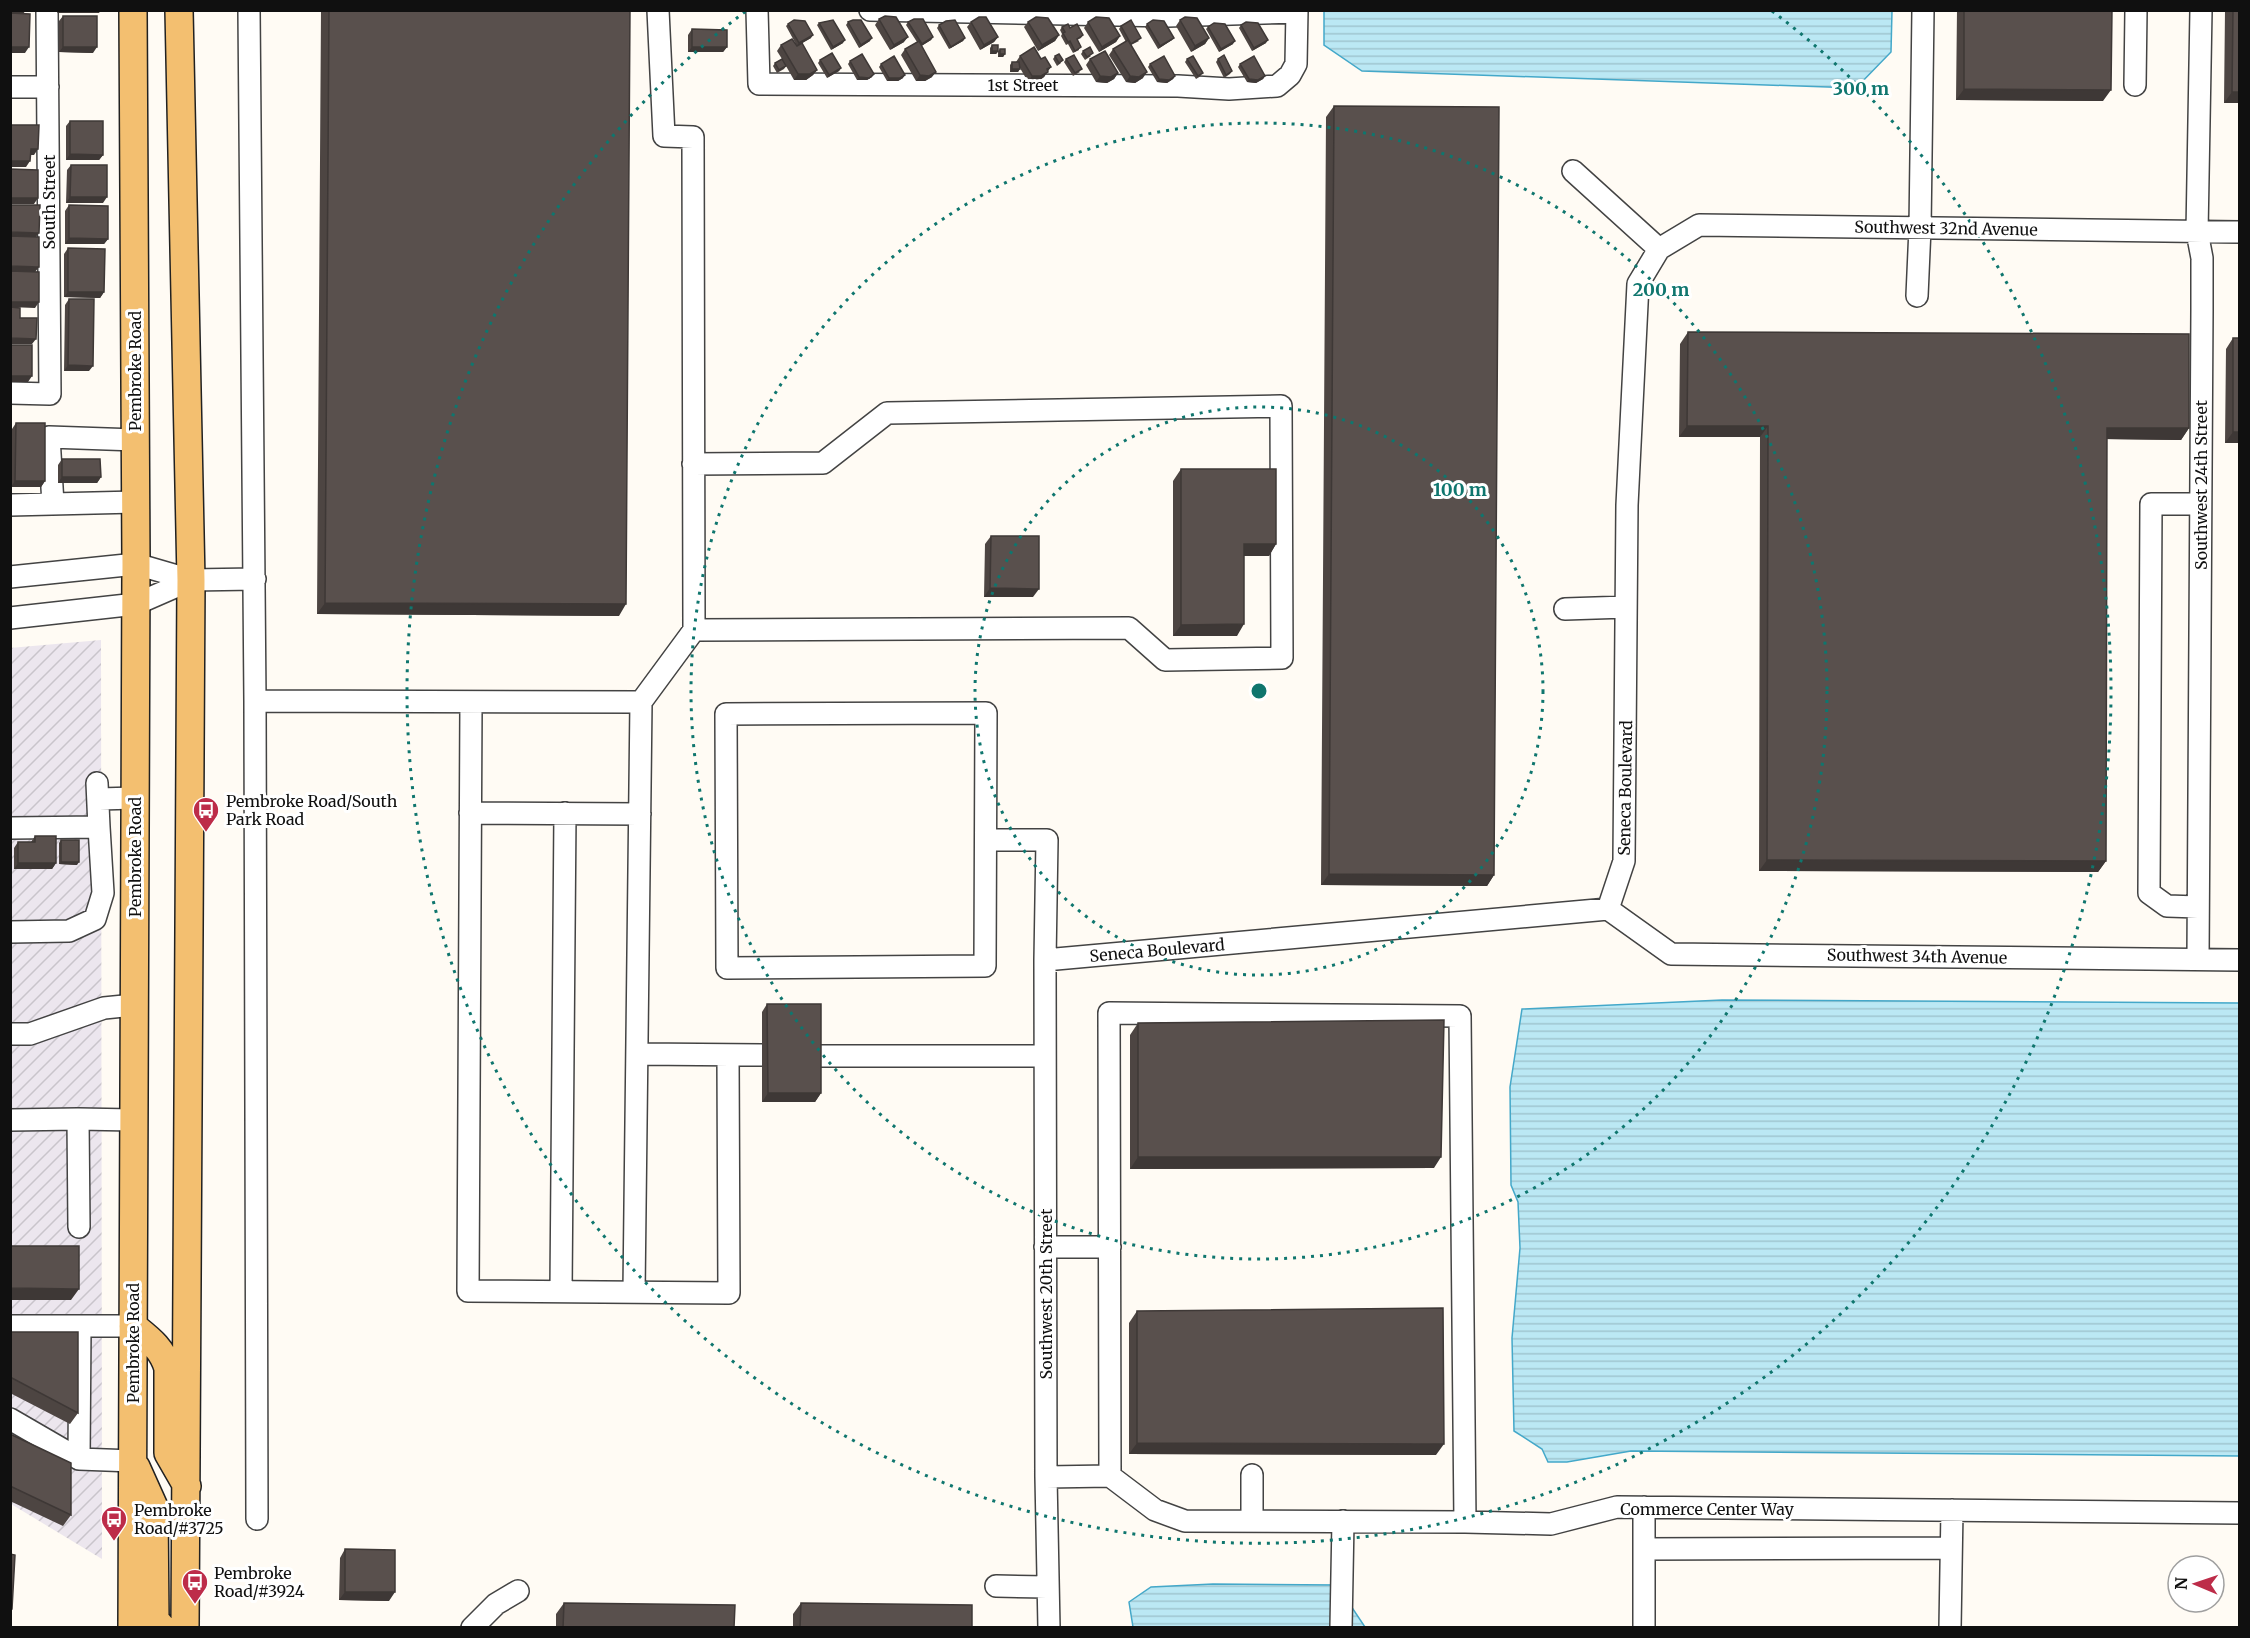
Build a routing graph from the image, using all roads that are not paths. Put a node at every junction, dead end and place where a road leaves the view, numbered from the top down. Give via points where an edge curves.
1 (48, 10) edge
2 (133, 10) edge
3 (179, 10) edge
4 (249, 10) edge
5 (658, 10) edge
6 (757, 10) edge
7 (870, 10) edge
8 (1923, 10) edge
9 (2136, 10) edge
10 (2201, 10) edge
11 (1297, 11) edge
12 (2135, 85) dead end
13 (10, 87) edge
14 (48, 87) junction
15 (1573, 171) dead end
16 (1920, 228) junction
17 (2197, 232) junction
18 (2240, 232) edge
19 (1659, 249) junction
20 (1917, 296) dead end
21 (10, 393) edge
22 (135, 440) junction
23 (693, 464) junction
24 (136, 502) junction
25 (53, 504) junction
26 (2200, 504) junction
27 (10, 505) edge
28 (136, 564) junction
29 (10, 578) edge
30 (255, 579) junction
31 (191, 580) junction
32 (136, 604) junction
33 (1626, 607) junction
34 (1564, 609) dead end
35 (10, 618) edge
36 (694, 630) junction
37 (255, 701) junction
38 (641, 702) junction
39 (471, 703) junction
40 (135, 798) junction
41 (470, 813) junction
42 (565, 813) junction
43 (640, 814) junction
44 (99, 827) junction
45 (10, 828) edge
46 (986, 840) junction
47 (2198, 907) junction
48 (1608, 909) junction
49 (10, 932) edge
50 (2198, 959) junction
51 (1045, 960) junction
52 (2240, 960) edge
53 (134, 1005) junction
54 (10, 1034) edge
55 (637, 1054) junction
56 (728, 1055) junction
57 (762, 1055) dead end
58 (815, 1056) edge
59 (1045, 1056) junction
60 (78, 1119) junction
61 (10, 1120) edge
62 (134, 1120) junction
63 (79, 1227) dead end
64 (1110, 1246) junction
65 (1046, 1247) junction
66 (561, 1291) junction
67 (634, 1292) junction
68 (10, 1326) edge
69 (80, 1326) junction
70 (133, 1326) junction
71 (10, 1419) edge
72 (80, 1459) junction
73 (133, 1461) junction
74 (1252, 1475) dead end
75 (1110, 1476) junction
76 (1046, 1477) junction
77 (188, 1487) junction
78 (1644, 1507) junction
79 (1952, 1510) junction
80 (2240, 1514) edge
81 (257, 1519) dead end
82 (1252, 1521) junction
83 (1342, 1521) junction
84 (1465, 1522) junction
85 (1951, 1548) junction
86 (1644, 1550) junction
87 (996, 1586) dead end
88 (1047, 1587) junction
89 (518, 1591) dead end
90 (132, 1628) edge
91 (162, 1628) edge
92 (185, 1628) edge
93 (472, 1628) edge
94 (1049, 1628) edge
95 (1341, 1628) edge
96 (1644, 1628) edge
97 (1950, 1628) edge

1 - 14 street, South Street
2 - 22 main road, Pembroke Road
3 - 31 main road
4 - 30 street
5 - 23 street via 664,136 693,137
6 - 11 street, 1st Street via 759,84 1229,89 1277,86 1290,75 1296,64
7 - 11 street via 1168,16
8 - 16 street
9 - 12 street
10 - 17 street, Southwest 24th Street
13 - 14 street
14 - 21 street, South Street via 50,394
15 - 19 street
16 - 17 street, Southwest 32nd Avenue
16 - 19 street, Southwest 32nd Avenue via 1699,225
16 - 20 street
17 - 18 street, Southwest 32nd Avenue
17 - 26 street, Southwest 24th Street via 2202,258
19 - 33 street, Seneca Boulevard via 1638,284
22 - 24 main road, Pembroke Road
22 - 25 street via 49,437
23 - 36 street
23 - 36 street via 823,463 887,413 1281,406 1282,658 1166,660 1130,628
24 - 25 street
24 - 28 main road, Pembroke Road
25 - 27 street
26 - 47 street, Southwest 24th Street
26 - 47 street via 2151,504 2149,893 2167,906
28 - 29 street
28 - 31 street
28 - 32 main road, Pembroke Road
30 - 31 street
30 - 37 street
31 - 32 street
31 - 77 main road
32 - 35 street
32 - 40 main road, Pembroke Road
33 - 34 street
33 - 48 street, Seneca Boulevard via 1624,861
36 - 38 street
37 - 39 street
37 - 81 street
38 - 39 street
38 - 43 street
39 - 41 street
40 - 44 street via 98,791
40 - 53 main road, Pembroke Road
41 - 42 street
41 - 66 street via 468,1291
42 - 43 street
42 - 66 street
43 - 55 street
44 - 45 street
44 - 49 street via 103,893 94,919 69,931
46 - 46 street via 986,713 726,714 727,968 985,966
46 - 51 street, Southwest 20th Street via 1047,840
47 - 50 street, Southwest 24th Street
48 - 50 street, Southwest 34th Avenue via 1671,954
48 - 51 street, Seneca Boulevard
50 - 52 street, Southwest 34th Avenue
51 - 59 street, Southwest 20th Street
53 - 54 street via 104,1008 30,1034
53 - 62 main road, Pembroke Road
55 - 56 street
55 - 67 street
56 - 57 street
56 - 67 street via 729,1293
58 - 59 street
59 - 65 street, Southwest 20th Street
60 - 61 street
60 - 62 street
60 - 63 street
62 - 70 main road, Pembroke Road
64 - 65 street
64 - 75 street
64 - 84 street via 1109,1013 1460,1016
65 - 76 street, Southwest 20th Street
66 - 67 street
68 - 69 street
69 - 70 street
69 - 72 street
70 - 73 main road, Pembroke Road
70 - 77 main road via 159,1347 165,1358 168,1453
71 - 72 street
72 - 73 street
73 - 90 main road, Pembroke Road
73 - 91 main road via 154,1507 155,1620
74 - 82 street
75 - 76 street
75 - 82 street, Commerce Center Way via 1155,1510 1185,1521
76 - 88 street, Southwest 20th Street
77 - 92 main road
78 - 79 street, Commerce Center Way
78 - 84 street, Commerce Center Way via 1617,1507 1551,1524
78 - 86 street
79 - 80 street, Commerce Center Way
79 - 85 street
82 - 83 street, Commerce Center Way
83 - 84 street, Commerce Center Way
83 - 95 street
85 - 86 street
85 - 97 street
86 - 96 street
87 - 88 street
88 - 94 street, Southwest 20th Street
89 - 93 street via 496,1604

